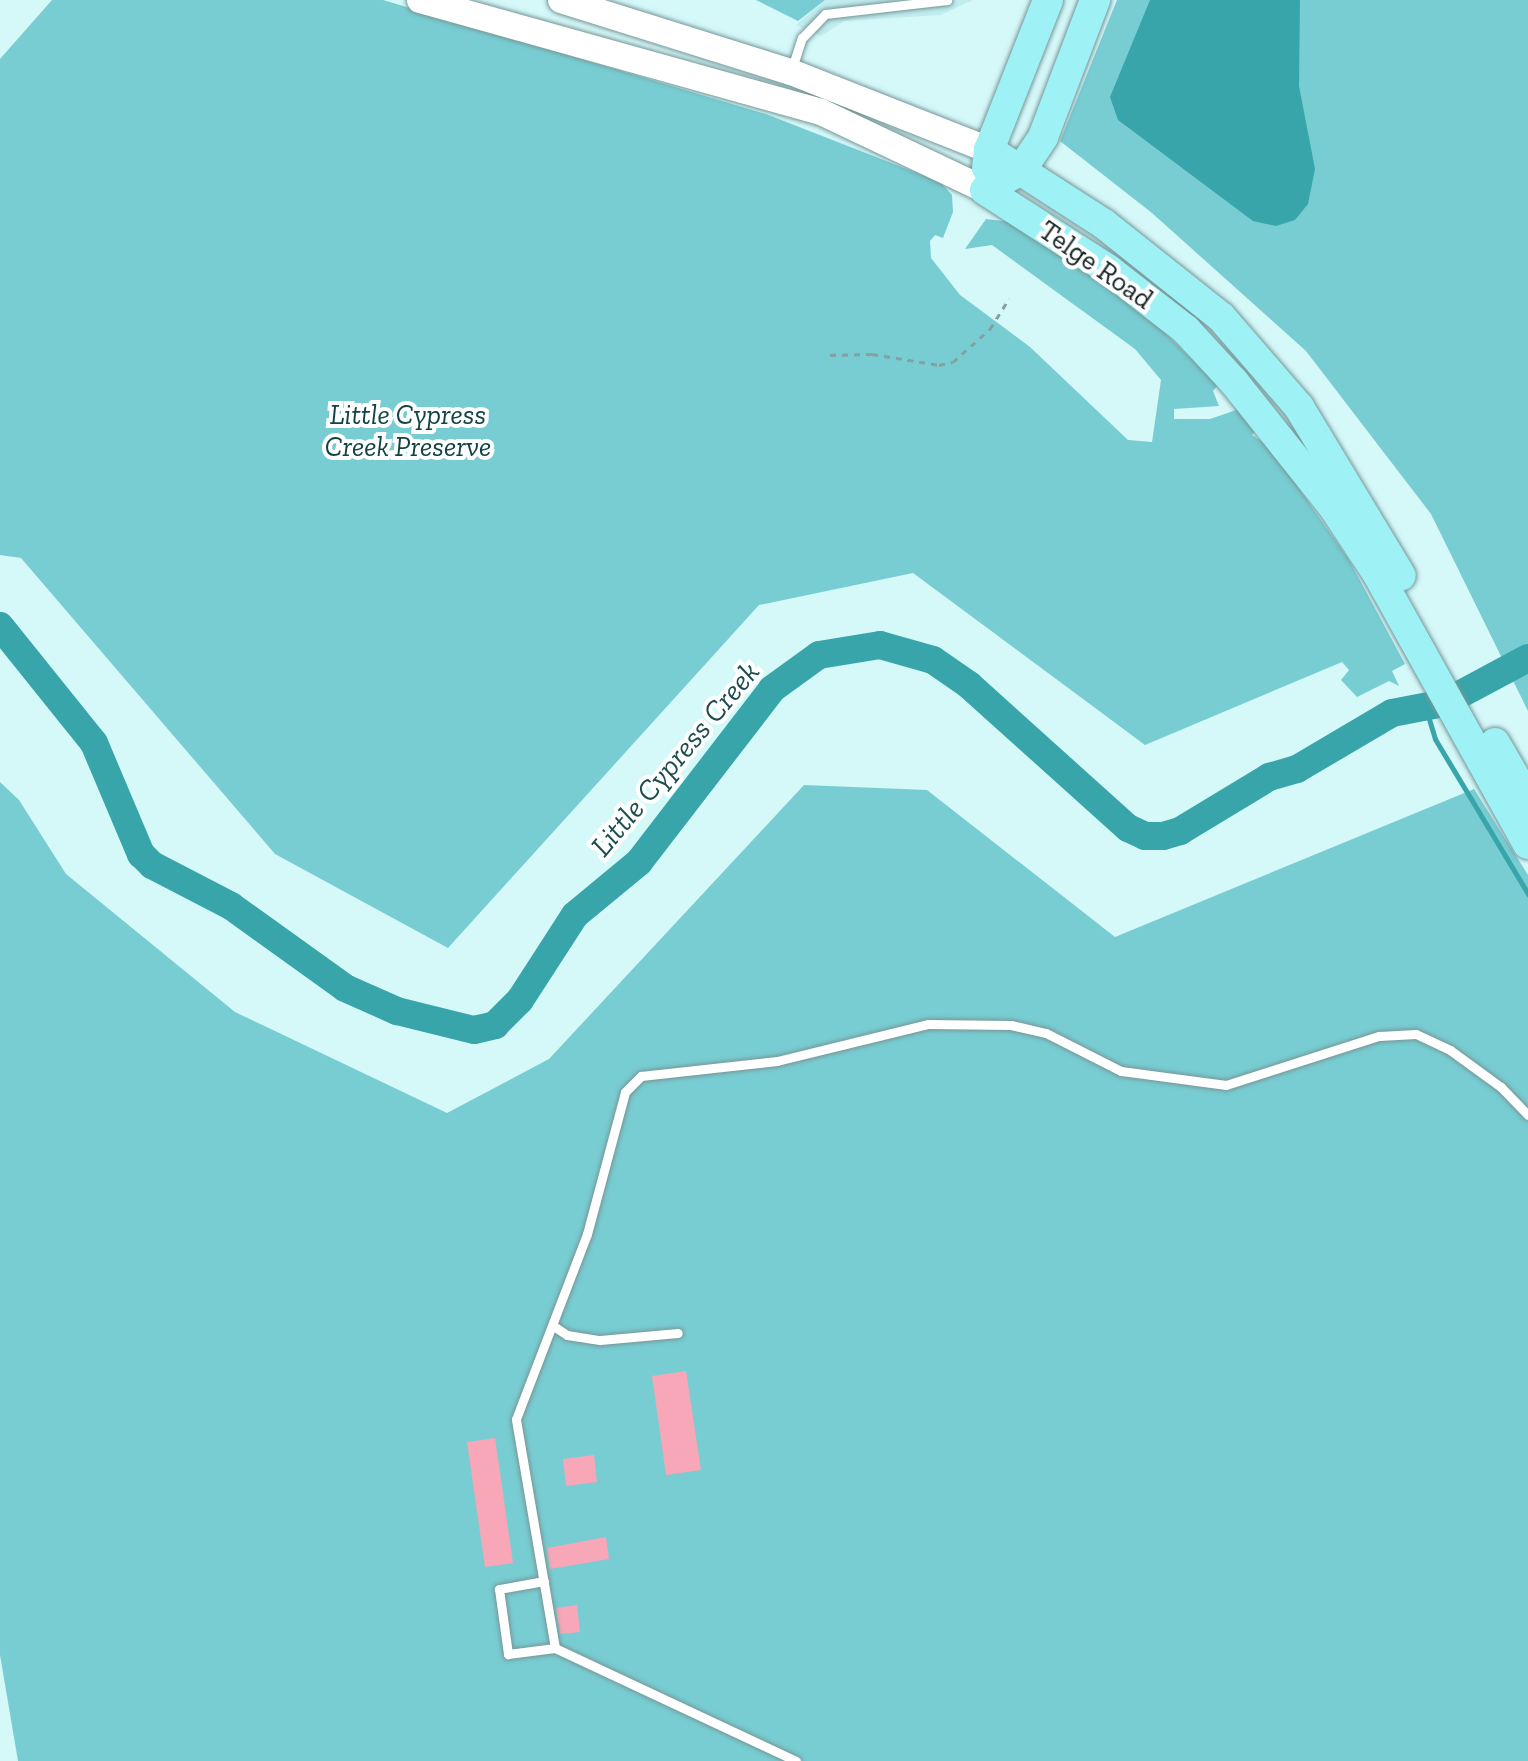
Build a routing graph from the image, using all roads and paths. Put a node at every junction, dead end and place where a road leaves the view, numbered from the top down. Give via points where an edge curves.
1 (420, 0) edge
2 (561, 0) edge
3 (825, 0) edge
4 (947, 0) edge
5 (1048, 0) edge
6 (1095, 0) edge
7 (914, 3) edge
8 (892, 4) edge
9 (863, 5) edge
10 (825, 14) junction
11 (791, 72) junction
12 (989, 150) junction
13 (1021, 170) junction
14 (985, 190) junction
15 (1009, 298) dead end
16 (830, 355) dead end
17 (1437, 661) junction
18 (1466, 710) junction
19 (1528, 800) edge
20 (1528, 844) edge
21 (1528, 1115) edge
22 (555, 1327) junction
23 (678, 1333) dead end
24 (544, 1581) junction
25 (555, 1648) junction
26 (796, 1761) edge

1 - 14 main road, Telge Road via 821,112
2 - 11 main road, Telge Road
3 - 10 lane
4 - 7 lane
5 - 12 main road
6 - 13 main road via 1043,137
7 - 8 lane
8 - 9 lane
9 - 10 lane
10 - 11 lane via 802,38
11 - 12 main road, Telge Road
12 - 13 main road, Telge Road
12 - 14 main road
13 - 14 main road
13 - 17 main road, Telge Road via 1179,280 1256,355 1299,407
14 - 17 main road, Telge Road via 1109,270 1186,330 1276,433
15 - 16 path via 990,329 953,362
17 - 18 main road, Telge Road
18 - 19 main road, Telge Road
18 - 20 main road, Telge Road
21 - 22 lane via 1501,1087 1450,1050 1416,1034 1379,1036 1226,1085 1121,1071 1046,1033 1011,1025 928,1024 777,1061 663,1070 641,1076 625,1092 587,1234
22 - 23 lane via 567,1335 600,1340
22 - 24 lane via 516,1419
24 - 25 lane
24 - 25 lane via 499,1589 508,1654
25 - 26 lane

